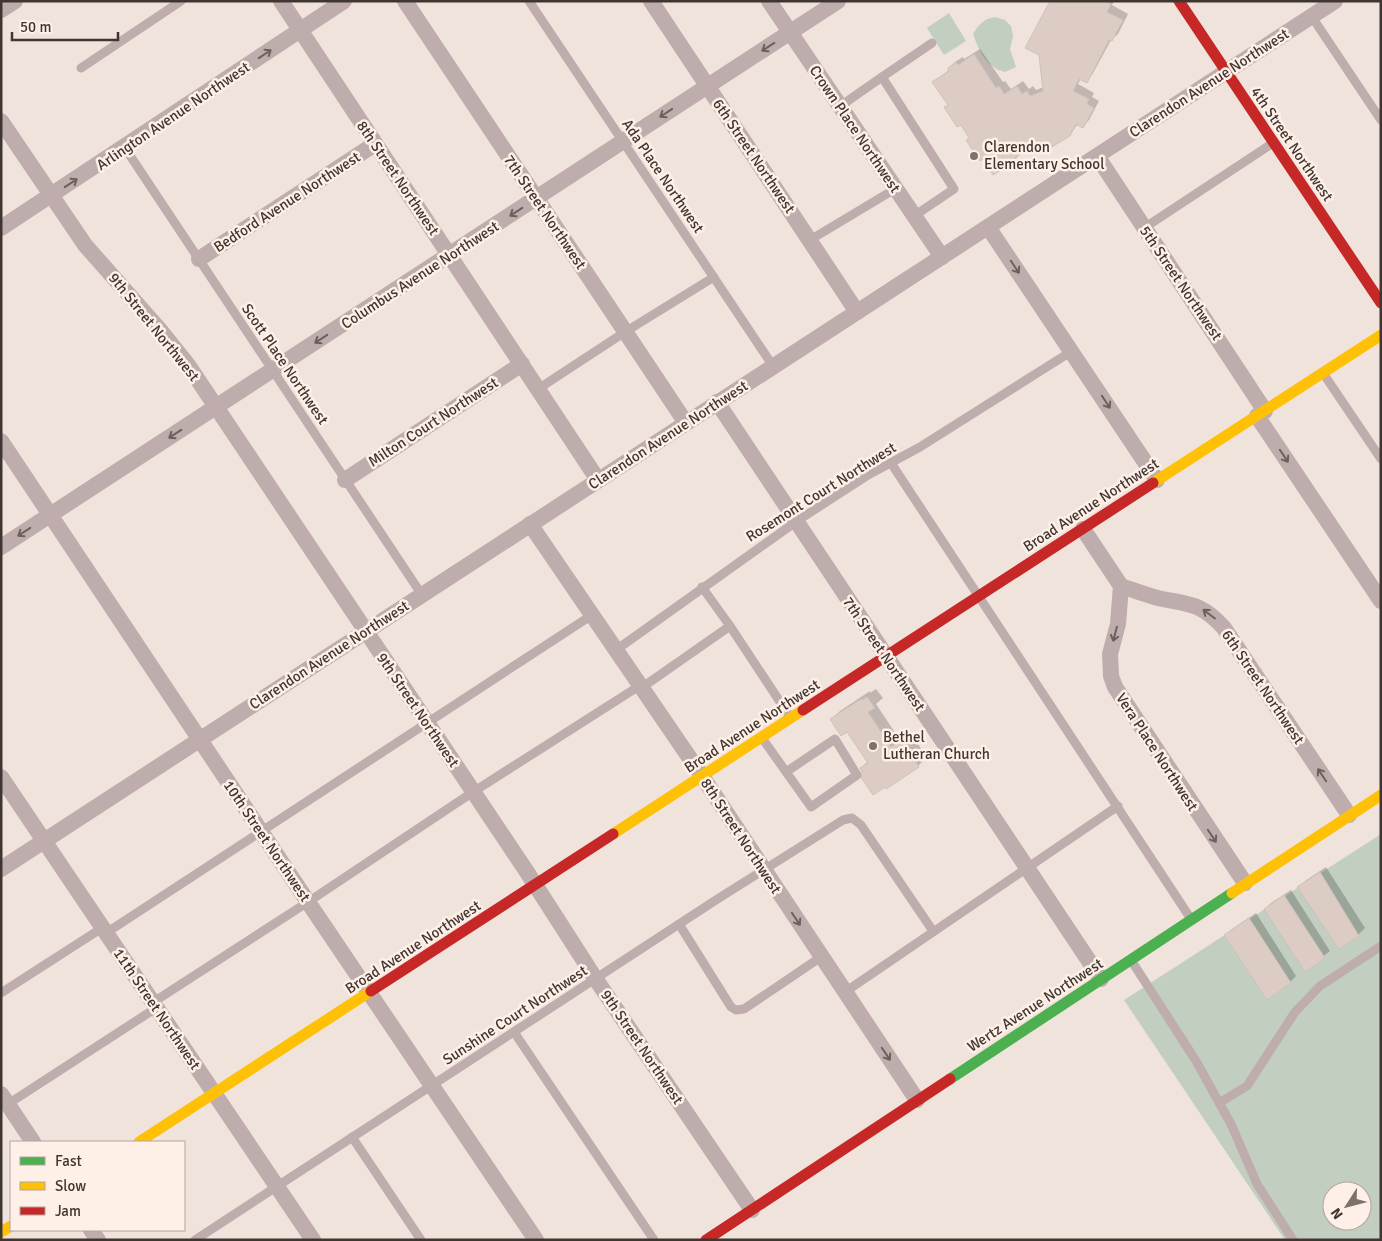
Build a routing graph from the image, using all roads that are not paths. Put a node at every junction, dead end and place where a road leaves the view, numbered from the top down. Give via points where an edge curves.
1 (15, 1) edge
2 (181, 1) edge
3 (281, 1) edge
4 (344, 1) edge
5 (405, 1) edge
6 (529, 1) edge
7 (650, 1) edge
8 (769, 1) edge
9 (838, 1) edge
10 (1179, 1) edge
11 (1335, 1) edge
12 (1, 10) edge
13 (1312, 17) junction
14 (300, 31) junction
15 (790, 33) junction
16 (932, 43) dead end
17 (81, 68) dead end
18 (1226, 72) junction
19 (882, 77) junction
20 (707, 86) junction
21 (839, 107) junction
22 (1381, 120) edge
23 (1, 122) edge
24 (623, 142) junction
25 (1274, 143) junction
26 (375, 144) junction
27 (124, 148) junction
28 (1096, 156) junction
29 (895, 189) junction
30 (51, 196) junction
31 (536, 200) junction
32 (914, 216) junction
33 (988, 227) junction
34 (1, 228) edge
35 (1144, 228) junction
36 (810, 240) junction
37 (449, 255) junction
38 (942, 257) junction
39 (199, 259) junction
40 (714, 277) junction
41 (1381, 303) edge
42 (857, 312) junction
43 (625, 332) junction
44 (1381, 335) edge
45 (1072, 351) junction
46 (522, 364) junction
47 (773, 366) junction
48 (273, 371) junction
49 (1323, 373) junction
50 (538, 389) junction
51 (717, 402) junction
52 (216, 407) junction
53 (1261, 413) junction
54 (686, 423) junction
55 (1, 442) edge
56 (1381, 459) edge
57 (890, 463) junction
58 (345, 480) junction
59 (598, 480) junction
60 (1157, 480) junction
61 (50, 515) junction
62 (797, 521) junction
63 (530, 524) junction
64 (1083, 529) junction
65 (1, 547) edge
66 (1121, 586) junction
67 (702, 587) junction
68 (422, 594) junction
69 (979, 596) junction
70 (1381, 601) edge
71 (592, 615) junction
72 (730, 626) junction
73 (365, 631) junction
74 (616, 650) junction
75 (886, 657) junction
76 (641, 687) junction
77 (791, 718) junction
78 (427, 723) junction
79 (762, 738) junction
80 (199, 740) junction
81 (786, 772) junction
82 (702, 776) junction
83 (1, 777) edge
84 (473, 792) junction
85 (1381, 795) edge
86 (1118, 806) junction
87 (1349, 816) junction
88 (260, 831) junction
89 (44, 841) junction
90 (1, 868) edge
91 (1027, 868) junction
92 (764, 870) junction
93 (1245, 883) junction
94 (535, 885) junction
95 (308, 902) junction
96 (1192, 919) junction
97 (679, 924) junction
98 (104, 930) junction
99 (932, 931) junction
100 (1381, 946) edge
101 (821, 957) junction
102 (1131, 960) junction
103 (595, 978) junction
104 (1101, 979) junction
105 (845, 992) junction
106 (1, 993) edge
107 (369, 993) junction
108 (154, 1006) junction
109 (514, 1032) junction
110 (431, 1086) junction
111 (214, 1094) junction
112 (4, 1100) edge
113 (917, 1100) junction
114 (1220, 1103) junction
115 (352, 1137) junction
116 (32, 1141) edge
117 (141, 1141) edge
118 (277, 1186) junction
119 (752, 1210) junction
120 (195, 1240) edge
121 (313, 1240) edge
122 (420, 1240) edge
123 (536, 1240) edge
124 (654, 1240) edge
125 (706, 1240) edge
126 (1293, 1240) edge

1 - 12 street
2 - 17 lane
3 - 14 street, 8th Street Northwest
4 - 14 street, Arlington Avenue Northwest
5 - 31 street, 7th Street Northwest
6 - 24 lane, Ada Place Northwest
7 - 20 street, 6th Street Northwest
8 - 15 street, Crown Place Northwest
9 - 15 street, Columbus Avenue Northwest
10 - 18 street, 4th Street Northwest
11 - 13 street, Clarendon Avenue Northwest
13 - 18 street, Clarendon Avenue Northwest
13 - 22 lane
14 - 26 street, 8th Street Northwest
27 -> 14 street, Arlington Avenue Northwest
15 -> 20 street, Columbus Avenue Northwest
15 - 21 street, Crown Place Northwest
16 - 19 lane
18 - 25 street, 4th Street Northwest
18 - 28 street, Clarendon Avenue Northwest
19 - 21 lane
19 - 32 lane via 954,189
20 -> 24 street, Columbus Avenue Northwest
20 - 36 street, 6th Street Northwest
21 - 29 street, Crown Place Northwest
23 - 30 street, 9th Street Northwest
24 - 31 street, Columbus Avenue Northwest
24 - 40 lane, Ada Place Northwest
25 - 35 lane
25 - 41 street, 4th Street Northwest
26 - 37 street, 8th Street Northwest
26 - 39 street, Bedford Avenue Northwest
30 -> 27 street, Arlington Avenue Northwest
27 - 39 lane, Scott Place Northwest
28 - 33 street, Clarendon Avenue Northwest
28 - 35 street, 5th Street Northwest
29 - 32 street, Crown Place Northwest
29 - 36 lane
30 - 34 street, Arlington Avenue Northwest
30 - 52 street, 9th Street Northwest via 85,245 188,365
31 -> 37 street, Columbus Avenue Northwest
31 - 43 street, 7th Street Northwest
32 - 38 street, Crown Place Northwest
33 - 38 street, Clarendon Avenue Northwest
33 -> 45 street
35 - 53 street, 5th Street Northwest
36 - 42 street, 6th Street Northwest
37 - 46 street, 8th Street Northwest
37 -> 48 street, Columbus Avenue Northwest
38 - 42 street, Clarendon Avenue Northwest
39 - 48 lane, Scott Place Northwest
40 - 43 lane
40 - 47 lane, Ada Place Northwest
42 - 47 street, Clarendon Avenue Northwest
43 - 50 lane
43 - 54 street, 7th Street Northwest
44 - 49 street, Broad Avenue Northwest
45 - 57 lane, Rosemont Court Northwest
45 -> 60 street
46 - 50 street, 8th Street Northwest
46 - 58 street, Milton Court Northwest
47 - 51 street, Clarendon Avenue Northwest
48 - 52 street, Columbus Avenue Northwest
48 - 58 lane, Scott Place Northwest
49 - 53 street, Broad Avenue Northwest
49 - 56 lane
50 - 59 street, 8th Street Northwest
51 - 54 street, Clarendon Avenue Northwest
51 - 62 street, 7th Street Northwest
52 -> 61 street, Columbus Avenue Northwest
52 - 73 street, 9th Street Northwest
53 - 60 street, Broad Avenue Northwest
53 -> 70 street, 5th Street Northwest
54 - 59 street, Clarendon Avenue Northwest
55 - 61 street, 10th Street Northwest
57 - 62 lane, Rosemont Court Northwest
57 - 69 lane
58 - 68 lane, Scott Place Northwest
59 - 63 street, Clarendon Avenue Northwest
60 - 64 street, Broad Avenue Northwest
61 -> 65 street, Columbus Avenue Northwest
61 - 80 street, 10th Street Northwest
62 - 67 lane, Rosemont Court Northwest
62 - 75 street, 7th Street Northwest
63 - 68 street, Clarendon Avenue Northwest
63 - 71 street, 8th Street Northwest
64 - 66 street
64 - 69 street, Broad Avenue Northwest
87 -> 66 street, 6th Street Northwest via 1217,620 1190,603 1158,598
66 -> 93 street, Vera Place Northwest via 1118,624 1110,654 1115,687
67 - 72 lane
67 - 74 lane, Rosemont Court Northwest
68 - 73 street, Clarendon Avenue Northwest
69 - 75 street, Broad Avenue Northwest
69 - 86 lane
71 - 74 street, 8th Street Northwest
71 - 78 lane
72 - 76 lane
72 - 77 lane
73 - 78 street, 9th Street Northwest
73 - 80 street, Clarendon Avenue Northwest
74 - 76 street, 8th Street Northwest
75 - 77 street, Broad Avenue Northwest
75 - 91 street, 7th Street Northwest
76 - 82 street, 8th Street Northwest
76 - 84 lane
77 - 79 street, Broad Avenue Northwest
78 - 84 street, 9th Street Northwest
78 - 88 lane
79 - 81 lane
79 - 82 street, Broad Avenue Northwest
80 - 88 street, 10th Street Northwest
80 - 89 street, Clarendon Avenue Northwest
81 - 81 lane via 811,807 857,774 834,739
82 - 92 street, 8th Street Northwest
82 - 94 street, Broad Avenue Northwest
83 - 89 street, 11th Street Northwest
84 - 94 street, 9th Street Northwest
84 - 95 lane
85 - 87 street, Wertz Avenue Northwest
86 - 91 lane
86 - 96 lane
87 - 93 street, Wertz Avenue Northwest
88 - 95 street, 10th Street Northwest
88 - 98 lane
89 - 90 street, Clarendon Avenue Northwest
89 - 98 street, 11th Street Northwest
91 - 99 lane
91 - 104 street, 7th Street Northwest
92 - 97 lane, Sunshine Court Northwest
92 - 99 lane, Sunshine Court Northwest via 840,821 852,818 865,832
92 -> 101 street, 8th Street Northwest
93 - 96 street, Wertz Avenue Northwest
94 - 103 street, 9th Street Northwest
94 - 107 street, Broad Avenue Northwest
95 - 107 street, 10th Street Northwest
95 - 108 lane
96 - 102 street, Wertz Avenue Northwest
97 - 101 lane via 736,1010 744,1009
97 - 103 lane, Sunshine Court Northwest
98 - 106 lane
98 - 108 street, 11th Street Northwest
99 - 105 lane
100 - 114 lane via 1320,986 1295,1012 1247,1086
101 - 105 street, 8th Street Northwest
102 - 104 street, Wertz Avenue Northwest
102 - 114 lane
103 - 109 lane, Sunshine Court Northwest
103 - 119 street, 9th Street Northwest
104 - 113 street, Wertz Avenue Northwest
105 -> 113 street, 8th Street Northwest
107 - 110 street, 10th Street Northwest
107 - 111 street, Broad Avenue Northwest
108 - 111 street, 11th Street Northwest
108 - 112 lane
109 - 110 lane, Sunshine Court Northwest
109 - 124 lane
110 - 115 lane, Sunshine Court Northwest
110 - 123 street, 10th Street Northwest
111 - 117 street, Broad Avenue Northwest
111 - 118 street, 11th Street Northwest
112 - 116 street
113 - 119 street, Wertz Avenue Northwest
114 - 126 lane via 1257,1184
115 - 118 lane, Sunshine Court Northwest
115 - 122 lane
118 - 120 lane, Sunshine Court Northwest
118 - 121 street, 11th Street Northwest
119 - 125 street, Wertz Avenue Northwest

